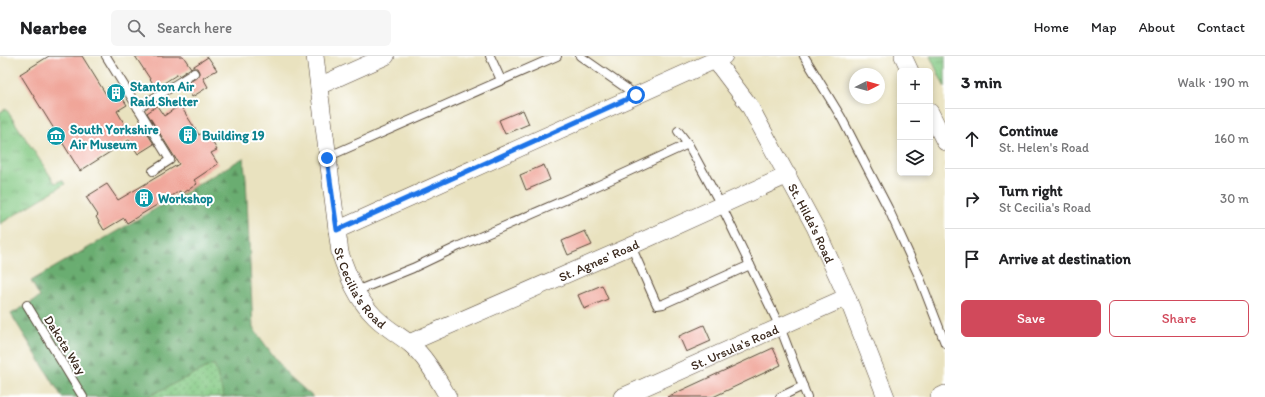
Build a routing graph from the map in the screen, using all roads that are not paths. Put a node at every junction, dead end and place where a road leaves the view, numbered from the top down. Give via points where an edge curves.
1 (106, 56) edge
2 (315, 56) edge
3 (386, 56) edge
4 (490, 56) edge
5 (557, 56) edge
6 (580, 56) edge
7 (804, 56) edge
8 (903, 56) edge
9 (710, 59) edge
10 (909, 68) edge
11 (194, 73) dead end
12 (501, 80) junction
13 (319, 86) junction
14 (636, 95) junction
15 (138, 108) junction
16 (933, 118) edge
17 (678, 131) dead end
18 (945, 142) edge
19 (688, 144) junction
20 (327, 158) junction
21 (153, 171) dead end
22 (788, 175) junction
23 (721, 205) junction
24 (337, 230) junction
25 (631, 246) junction
26 (750, 265) junction
27 (356, 291) junction
28 (846, 297) junction
29 (27, 305) dead end
30 (780, 327) junction
31 (409, 343) junction
32 (945, 343) edge
33 (803, 386) junction
34 (945, 394) edge
35 (83, 397) edge
36 (448, 397) edge
37 (622, 397) edge
38 (780, 397) edge
39 (807, 397) edge
40 (886, 397) edge
41 (939, 397) edge

1 - 15 lane
2 - 13 street, St Cecilia's Road
3 - 13 street
4 - 12 lane
5 - 12 lane
6 - 14 lane
7 - 32 lane via 841,117 888,208 919,276
8 - 10 street
9 - 14 street
9 - 22 street, St. Hilda's Road via 750,105
11 - 15 lane
12 - 20 lane
13 - 20 street, St Cecilia's Road
14 - 24 street
15 - 21 lane via 170,160
16 - 18 street
17 - 19 lane
19 - 23 lane
19 - 27 lane via 413,268
20 - 24 street, St Cecilia's Road
22 - 23 street, St. Agnes' Road
22 - 28 street, St. Hilda's Road via 816,227
23 - 25 street, St. Agnes' Road
23 - 26 lane
24 - 27 street, St Cecilia's Road via 346,273
25 - 26 lane via 657,305
25 - 31 street, St. Agnes' Road
26 - 30 lane
27 - 31 street, St Cecilia's Road via 374,316
28 - 30 street, St. Ursula's Road
28 - 40 street, St. Hilda's Road
29 - 35 lane, Dakota Way
30 - 33 lane
30 - 37 street, St. Ursula's Road
31 - 36 street, St Cecilia's Road via 436,375
33 - 38 lane
33 - 39 lane
34 - 41 street

